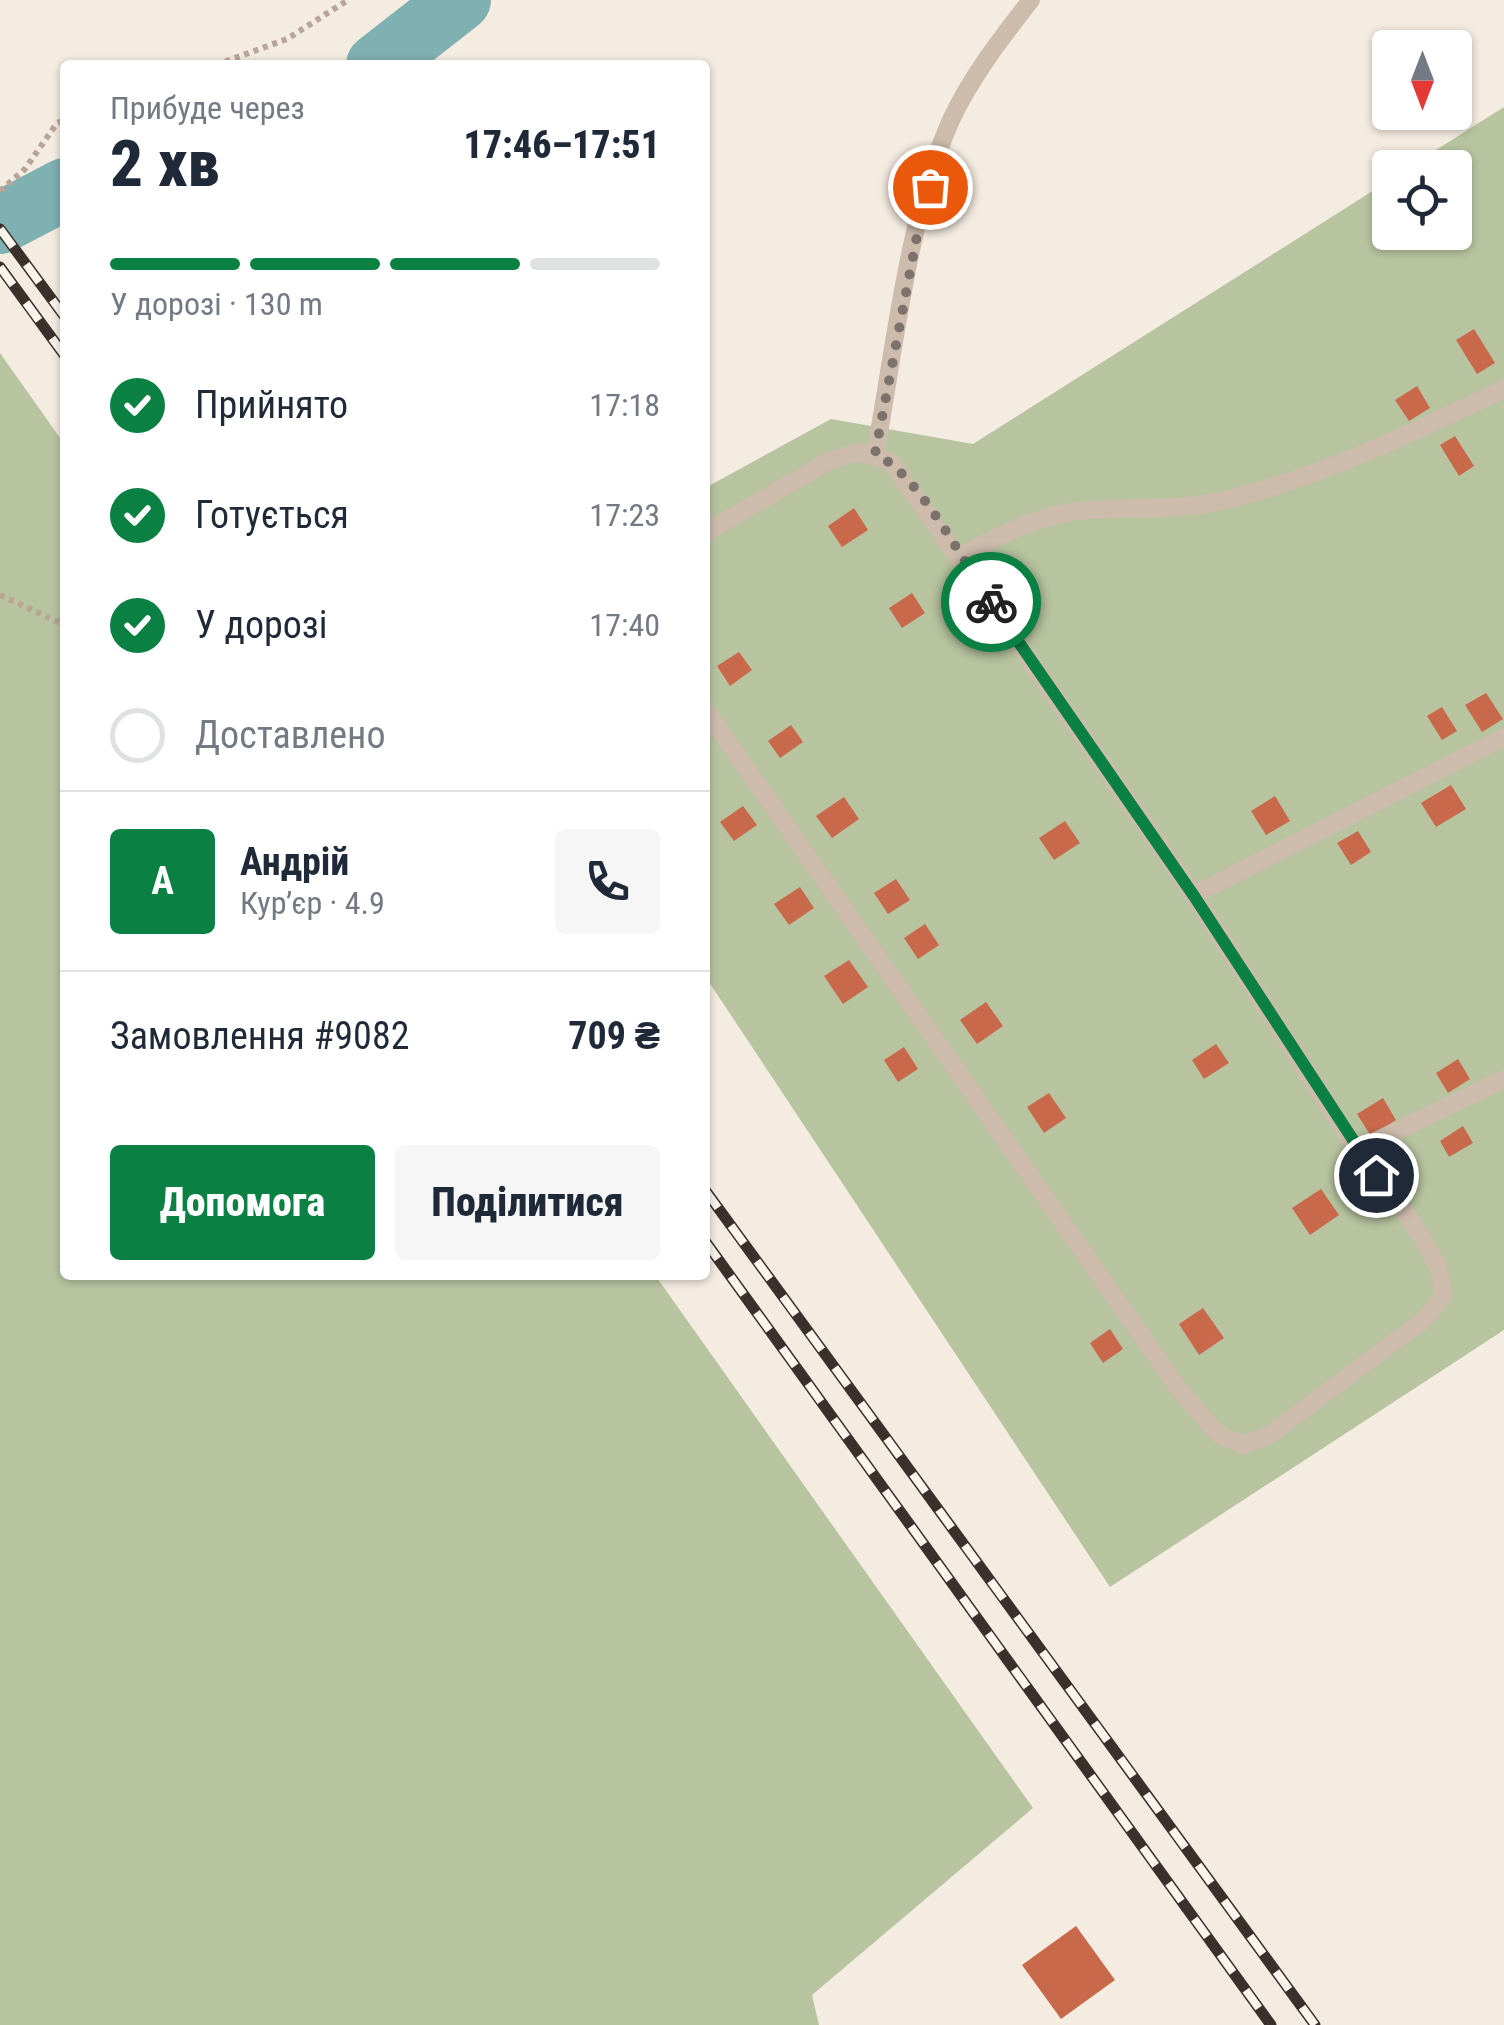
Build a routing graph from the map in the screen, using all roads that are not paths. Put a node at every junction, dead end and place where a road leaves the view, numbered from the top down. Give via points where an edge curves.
1 (1031, 0) edge
2 (1504, 389) edge
3 (875, 454) junction
4 (710, 530) edge
5 (960, 557) junction
6 (710, 717) edge
7 (1504, 737) edge
8 (1194, 896) junction
9 (1504, 1080) edge
10 (1357, 1150) junction

1 - 3 lane via 951,120 920,220
2 - 5 lane via 1372,452 1232,499 1037,520
3 - 4 lane via 829,461
3 - 5 lane via 909,481
5 - 8 lane
6 - 10 lane via 1178,1388 1218,1434 1243,1445 1286,1422 1424,1319 1444,1295 1438,1266 1414,1225
7 - 8 lane
8 - 10 lane
9 - 10 lane

